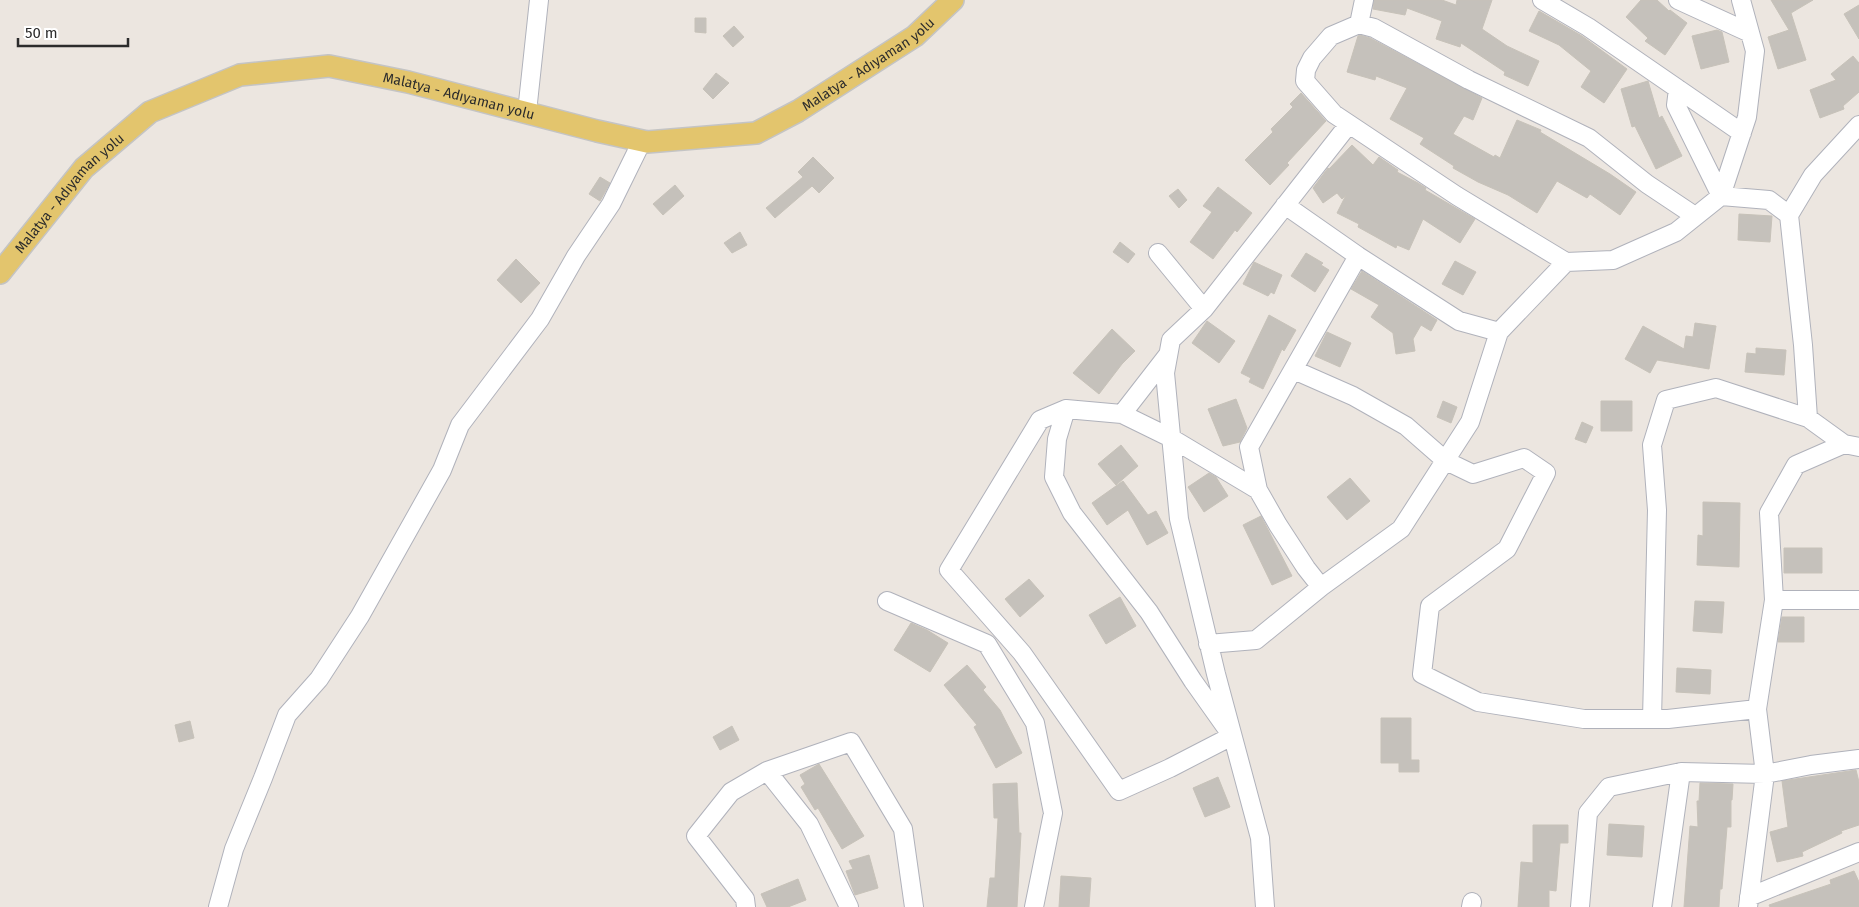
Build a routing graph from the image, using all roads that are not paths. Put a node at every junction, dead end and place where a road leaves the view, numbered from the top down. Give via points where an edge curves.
1 (539, 0) edge
2 (953, 0) edge
3 (1364, 0) edge
4 (1542, 0) edge
5 (1678, 0) edge
6 (1741, 0) edge
7 (1359, 24) junction
8 (1750, 33) junction
9 (1678, 89) junction
10 (527, 112) junction
11 (1348, 124) junction
12 (1859, 124) edge
13 (1742, 133) junction
14 (642, 141) junction
15 (1721, 196) junction
16 (1285, 205) junction
17 (1789, 215) junction
18 (1695, 216) junction
19 (1158, 254) dead end
20 (1358, 256) junction
21 (1566, 262) junction
22 (0, 273) edge
23 (1204, 309) junction
24 (1499, 332) junction
25 (1169, 353) junction
26 (1294, 370) junction
27 (1066, 409) junction
28 (1122, 414) junction
29 (1808, 418) junction
30 (1171, 438) junction
31 (1852, 446) edge
32 (1446, 461) junction
33 (1258, 490) junction
34 (1321, 587) junction
35 (1774, 600) junction
36 (1859, 600) edge
37 (887, 601) dead end
38 (1208, 644) junction
39 (1757, 709) junction
40 (1652, 719) junction
41 (1232, 736) junction
42 (1859, 759) edge
43 (767, 771) junction
44 (1681, 772) junction
45 (1766, 774) junction
46 (1859, 852) edge
47 (1748, 902) edge
48 (218, 907) edge
49 (746, 907) edge
50 (849, 907) edge
51 (914, 907) edge
52 (1034, 907) edge
53 (1264, 907) edge
54 (1580, 907) edge
55 (1662, 907) edge

1 - 10 street
2 - 14 main road, Malatya - Adıyaman yolu via 915,36 798,111 756,133
3 - 7 street
4 - 9 street via 1588,26
5 - 8 street
6 - 8 street
7 - 11 street via 1331,36 1306,70 1305,81 1334,114
7 - 18 street via 1374,28 1469,80 1589,138 1647,184
8 - 13 street via 1755,50
9 - 13 street
9 - 15 street via 1676,105
10 - 14 main road, Malatya - Adıyaman yolu
10 - 22 main road, Malatya - Adıyaman yolu via 329,66 240,74 150,112 84,168
11 - 16 street
11 - 21 street via 1456,196
12 - 17 street via 1813,175
13 - 15 street
14 - 48 street via 611,204 540,319 460,425 442,470 360,616 319,679 287,715 234,849
15 - 17 street via 1769,200
15 - 18 street
16 - 20 street
16 - 23 street
17 - 29 street
18 - 21 street via 1676,232 1614,260
19 - 23 street
20 - 24 street via 1459,321
20 - 26 street
21 - 24 street
23 - 25 street via 1171,340
24 - 32 street via 1470,422
25 - 28 street
25 - 30 street via 1165,373
26 - 32 street via 1354,396 1406,426
26 - 33 street via 1249,447
27 - 28 street
27 - 41 street via 1057,439 1054,477 1072,513 1150,612
27 - 41 street via 1040,420 949,570 1022,653 1119,791
28 - 30 street
29 - 31 street
29 - 40 street via 1716,388 1666,400 1652,445 1657,510
30 - 33 street
30 - 38 street via 1179,519
31 - 35 street via 1796,465 1769,514
32 - 34 street via 1401,529
32 - 40 street via 1473,474 1524,458 1546,473 1507,549 1430,606 1422,674 1478,702 1584,719
33 - 34 street
34 - 38 street via 1256,640
35 - 36 street
35 - 39 street
37 - 52 street via 986,644 1035,723 1054,813
38 - 41 street
39 - 40 street
39 - 45 street
41 - 53 street via 1260,838
42 - 45 street
43 - 49 street via 731,792 696,836 745,899
43 - 50 street via 809,824
43 - 51 street via 851,742 903,830
44 - 45 street
44 - 54 street via 1609,787 1588,813
44 - 55 street
45 - 47 street
46 - 47 street

